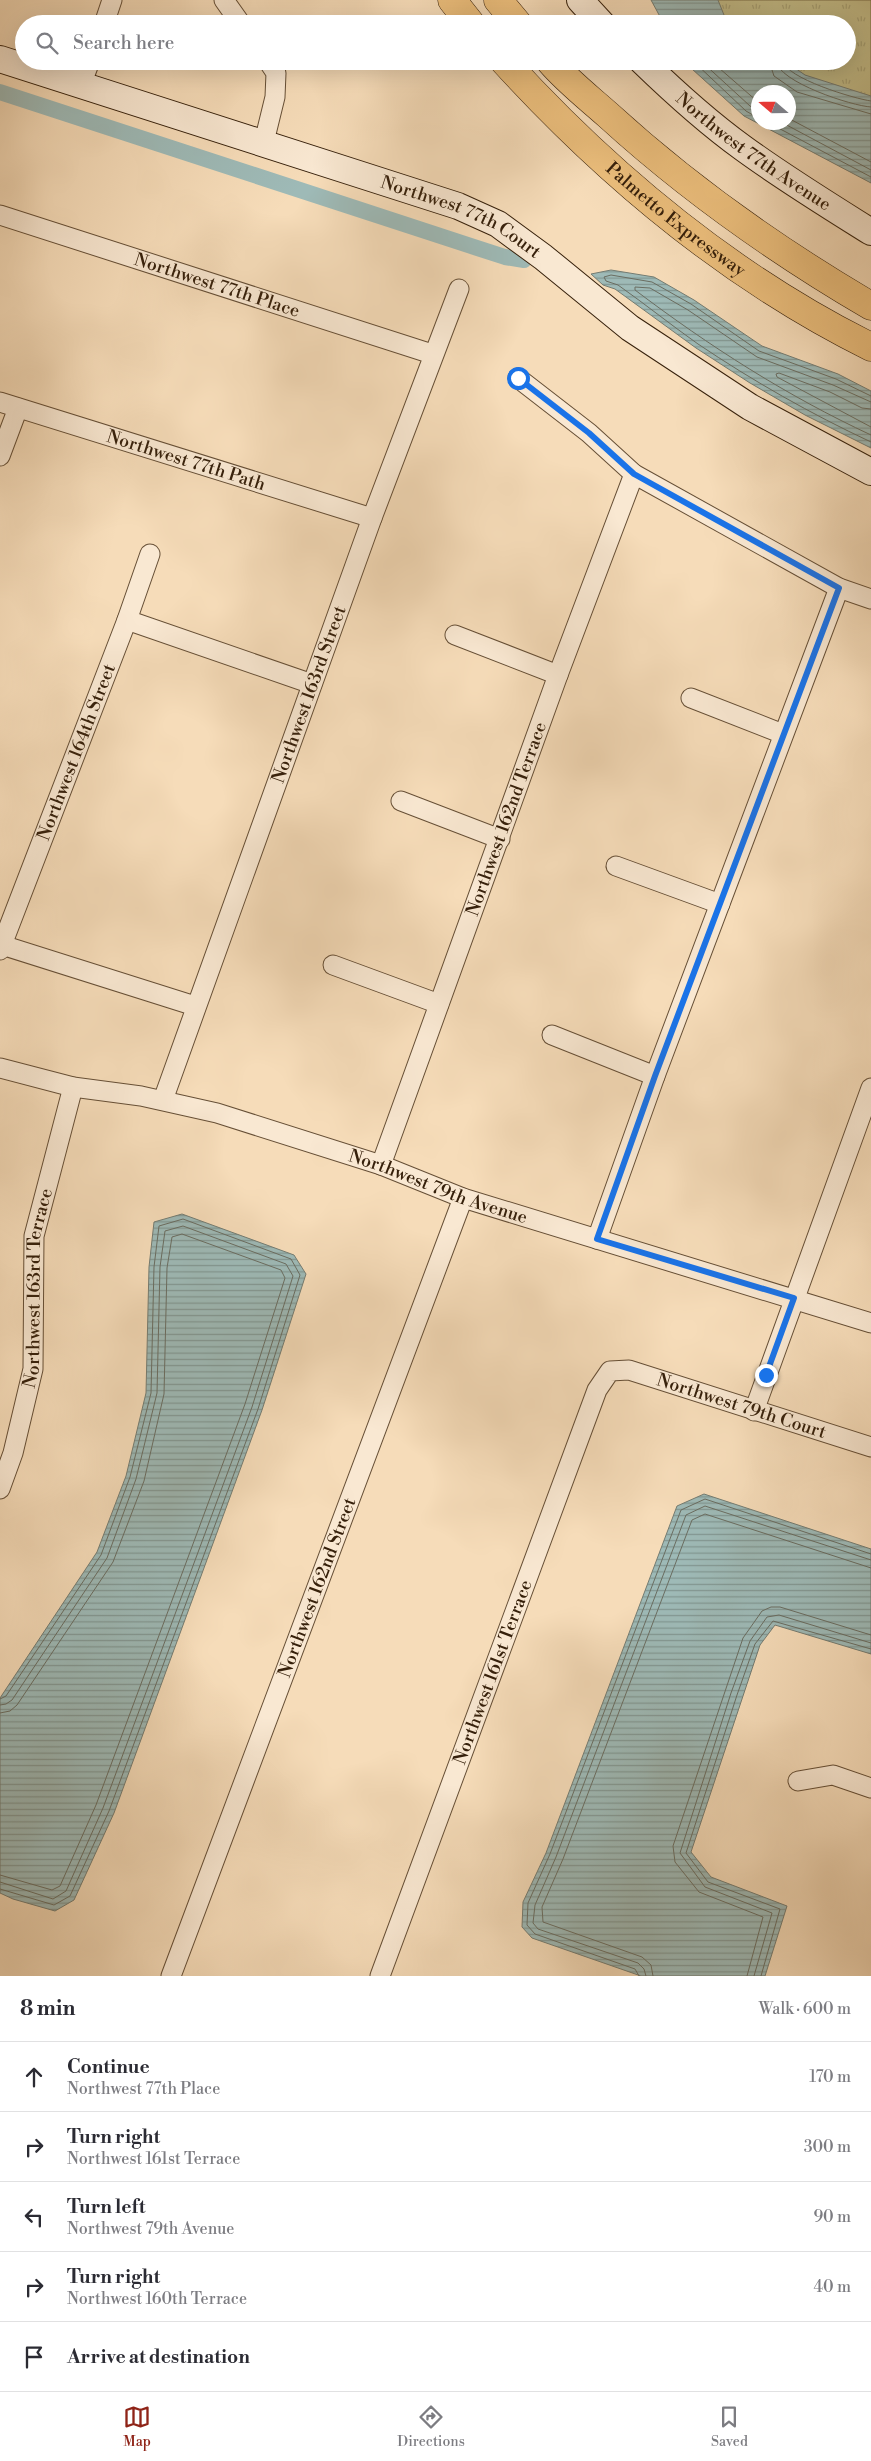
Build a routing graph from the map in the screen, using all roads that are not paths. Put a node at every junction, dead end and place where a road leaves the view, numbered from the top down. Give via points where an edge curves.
1 (112, 0) edge
2 (224, 0) edge
3 (452, 0) edge
4 (498, 0) edge
5 (580, 0) edge
6 (107, 15) edge
7 (235, 15) edge
8 (464, 15) edge
9 (510, 15) edge
10 (594, 15) edge
11 (0, 59) edge
12 (15, 61) edge
13 (67, 70) edge
14 (272, 70) edge
15 (513, 70) edge
16 (560, 70) edge
17 (651, 70) edge
18 (85, 73) edge
19 (264, 142) junction
20 (0, 215) edge
21 (871, 232) edge
22 (458, 289) dead end
23 (871, 306) edge
24 (871, 347) edge
25 (432, 354) junction
26 (518, 378) dead end
27 (0, 402) edge
28 (18, 408) junction
29 (0, 456) edge
30 (871, 472) edge
31 (634, 474) junction
32 (372, 518) junction
33 (150, 554) dead end
34 (839, 588) junction
35 (871, 599) edge
36 (127, 620) junction
37 (455, 635) dead end
38 (558, 675) junction
39 (312, 684) junction
40 (691, 698) dead end
41 (783, 734) junction
42 (401, 801) dead end
43 (500, 839) junction
44 (616, 866) dead end
45 (720, 904) junction
46 (1, 947) edge
47 (332, 965) dead end
48 (439, 1004) junction
49 (195, 1006) junction
50 (552, 1035) dead end
51 (0, 1068) edge
52 (655, 1076) junction
53 (73, 1088) junction
54 (871, 1088) edge
55 (163, 1100) junction
56 (381, 1166) junction
57 (463, 1198) junction
58 (597, 1239) junction
59 (794, 1298) junction
60 (871, 1323) edge
61 (610, 1371) joint
62 (754, 1411) junction
63 (871, 1447) edge
64 (0, 1488) edge
65 (798, 1781) dead end
66 (871, 1788) edge
67 (171, 1976) edge
68 (380, 1976) edge

1 - 6 street
2 - 7 street
3 - 8 highway
4 - 9 highway
5 - 10 street
11 - 12 street, Northwest 77th Court
13 - 18 street, Northwest 77th Court
14 - 19 street via 275,97
15 - 24 highway, Palmetto Expressway via 590,150 638,191 792,303
16 - 23 highway, Palmetto Expressway via 658,160 723,210 807,269
17 - 21 street, Northwest 77th Avenue via 685,102 742,147
18 - 19 street, Northwest 77th Court
19 - 30 street, Northwest 77th Court via 458,206 498,224 630,328 750,407
20 - 25 street, Northwest 77th Place
22 - 25 street, Northwest 163rd Street
25 - 32 street, Northwest 163rd Street
26 - 31 street via 589,433
27 - 28 street, Northwest 77th Path
28 - 29 street
28 - 32 street, Northwest 77th Path
31 - 34 street
31 - 38 street, Northwest 162nd Terrace
32 - 39 street, Northwest 163rd Street
33 - 36 street, Northwest 164th Street
34 - 35 street
34 - 41 street
36 - 39 street
36 - 46 street, Northwest 164th Street
37 - 38 street
38 - 43 street, Northwest 162nd Terrace
39 - 49 street, Northwest 163rd Street
40 - 41 street
41 - 45 street
42 - 43 street
43 - 48 street, Northwest 162nd Terrace
44 - 45 street
45 - 52 street
46 - 49 street
47 - 48 street
48 - 56 street, Northwest 162nd Terrace
49 - 55 street, Northwest 163rd Street
50 - 52 street
51 - 53 street, Northwest 79th Avenue
52 - 58 street
53 - 55 street, Northwest 79th Avenue
53 - 64 street, Northwest 163rd Terrace via 34,1236 33,1369 13,1453
54 - 59 street
55 - 56 street, Northwest 79th Avenue via 217,1113
56 - 57 street, Northwest 79th Avenue
57 - 58 street, Northwest 79th Avenue
57 - 67 street, Northwest 162nd Street
58 - 59 street, Northwest 79th Avenue
59 - 60 street, Northwest 79th Avenue
59 - 62 street
61 - 62 street, Northwest 79th Court via 629,1370
61 - 68 street, Northwest 161st Terrace via 597,1390
62 - 63 street, Northwest 79th Court
65 - 66 street via 833,1775

